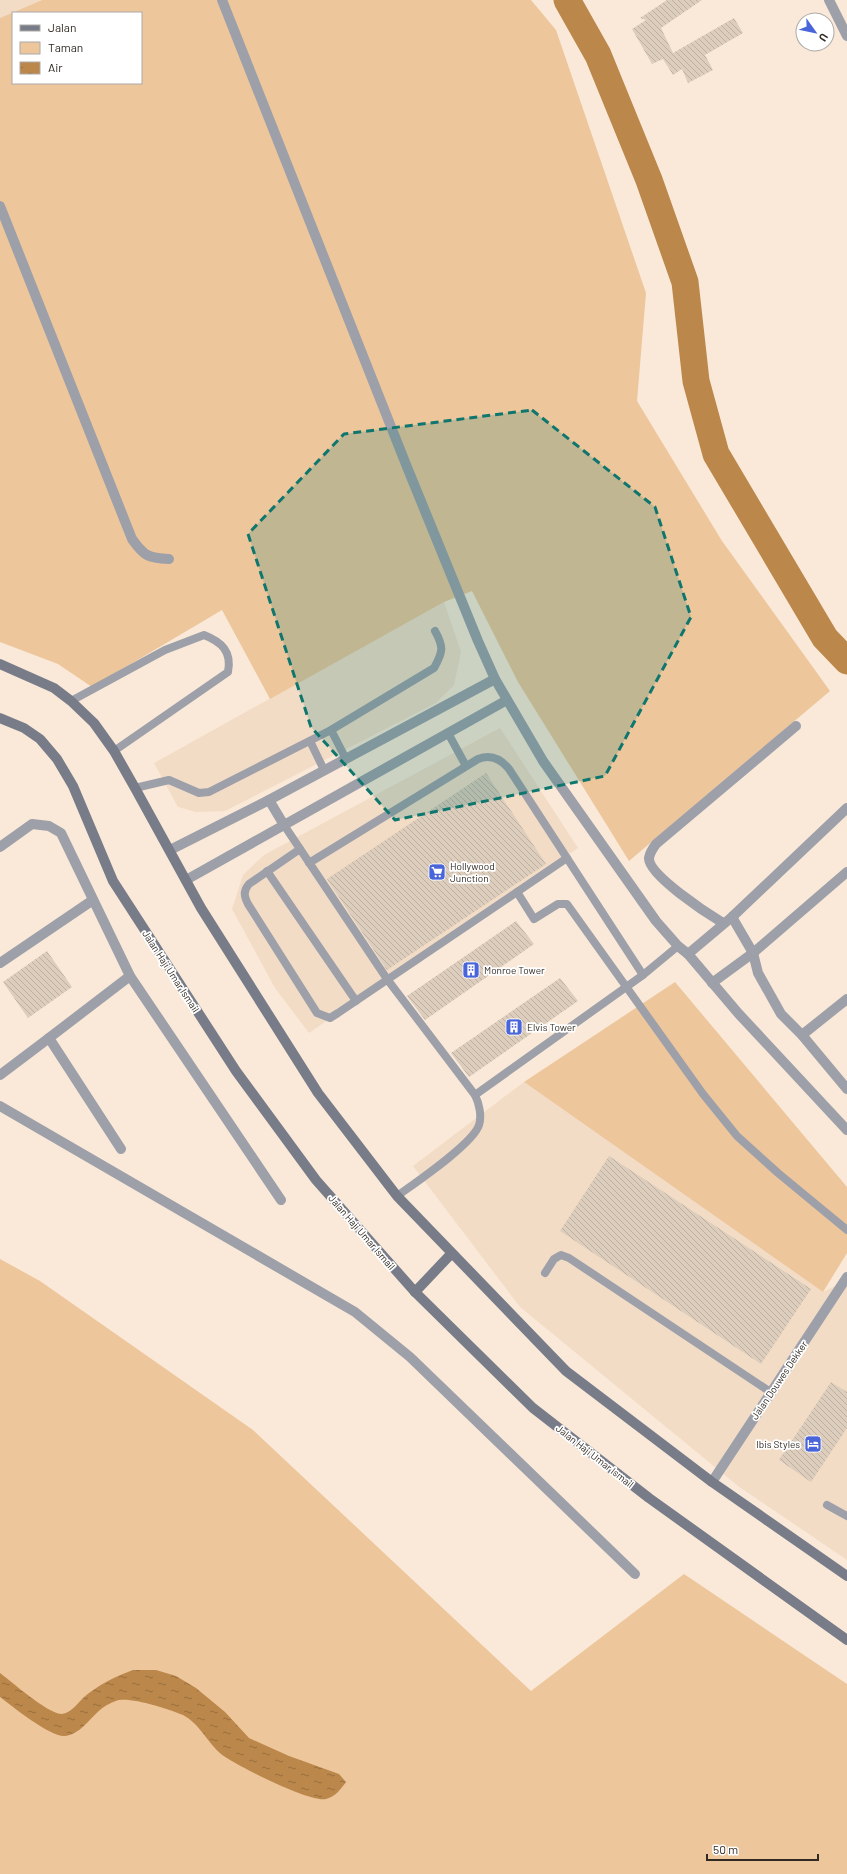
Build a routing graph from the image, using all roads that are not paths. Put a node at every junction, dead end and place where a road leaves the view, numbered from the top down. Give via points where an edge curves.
1 (222, 0) edge
2 (829, 0) edge
3 (847, 36) edge
4 (0, 206) edge
5 (169, 559) dead end
6 (435, 631) dead end
7 (0, 664) edge
8 (495, 679) junction
9 (507, 700) junction
10 (71, 701) junction
11 (0, 718) edge
12 (796, 726) dead end
13 (330, 730) junction
14 (448, 733) junction
15 (310, 741) junction
16 (114, 751) junction
17 (346, 759) junction
18 (466, 766) junction
19 (324, 770) junction
20 (135, 788) junction
21 (269, 800) junction
22 (847, 808) edge
23 (284, 825) junction
24 (0, 847) edge
25 (300, 849) junction
26 (170, 850) junction
27 (567, 858) junction
28 (309, 863) junction
29 (267, 871) junction
30 (847, 872) edge
31 (186, 880) junction
32 (517, 892) junction
33 (93, 900) junction
34 (732, 917) junction
35 (723, 923) junction
36 (678, 946) junction
37 (753, 953) junction
38 (688, 954) junction
39 (0, 963) edge
40 (643, 975) junction
41 (130, 976) junction
42 (387, 979) junction
43 (712, 983) junction
44 (626, 988) junction
45 (847, 999) edge
46 (356, 1001) junction
47 (802, 1035) junction
48 (49, 1038) junction
49 (0, 1075) edge
50 (847, 1089) edge
51 (475, 1095) junction
52 (0, 1106) edge
53 (847, 1130) edge
54 (121, 1149) dead end
55 (397, 1196) junction
56 (281, 1200) dead end
57 (847, 1230) edge
58 (451, 1254) junction
59 (545, 1273) dead end
60 (847, 1277) edge
61 (415, 1292) junction
62 (772, 1393) junction
63 (712, 1482) junction
64 (827, 1505) dead end
65 (847, 1516) edge
66 (635, 1574) dead end
67 (847, 1576) edge
68 (847, 1640) edge

1 - 8 street
2 - 3 street
4 - 5 street via 132,539 149,557
6 - 13 lane via 441,642 442,654 434,668
7 - 10 main road via 54,688
8 - 9 street
8 - 17 street
9 - 14 street
9 - 36 street via 548,767 656,921
10 - 16 main road via 94,723
10 - 16 lane via 166,650 204,634 216,640 226,651 230,662 228,672
11 - 61 main road, Jalan Haji Umar Ismail via 24,728 40,739 57,759 72,786 113,882 236,1071 316,1180
12 - 35 street via 656,844 651,852 649,859 653,868 679,893
13 - 15 lane
13 - 17 lane
14 - 18 lane
14 - 23 street
15 - 19 lane
15 - 20 lane via 209,792 199,793 169,780
16 - 20 main road
17 - 19 street
18 - 27 lane via 486,756 504,762
18 - 28 lane
19 - 21 street
20 - 26 main road
21 - 23 street
21 - 26 street
22 - 34 street
23 - 25 lane
23 - 31 street
24 - 33 street via 32,824 41,824 56,830 61,833
25 - 28 lane
25 - 29 lane
26 - 31 main road
27 - 32 lane
27 - 40 lane
28 - 42 lane
29 - 46 lane
29 - 46 lane via 249,884 244,890 245,896 317,1013 330,1018
30 - 37 street
31 - 55 main road via 318,1093
32 - 42 lane
32 - 44 lane via 534,919 558,904 567,904
33 - 39 street
33 - 41 street
34 - 35 street
34 - 37 street
35 - 38 street
36 - 38 street
36 - 40 lane
37 - 43 street
37 - 47 street via 758,973 767,992 781,1014
38 - 43 street
40 - 44 lane
41 - 48 street
41 - 56 street
42 - 46 lane
42 - 51 lane
43 - 53 street
44 - 51 lane
44 - 57 lane via 737,1136
45 - 47 street
47 - 50 street
48 - 49 street
48 - 54 street
51 - 55 lane via 479,1103 480,1116 479,1125 473,1135 434,1170
52 - 66 street via 355,1312 410,1356
55 - 58 main road
58 - 61 main road
58 - 63 main road via 566,1371
59 - 62 lane via 554,1259 561,1255 570,1258
60 - 62 street, Jalan Douwes Dekker
61 - 68 main road, Jalan Haji Umar Ismail via 533,1408 649,1498
62 - 63 street, Jalan Douwes Dekker
63 - 67 main road
64 - 65 lane

